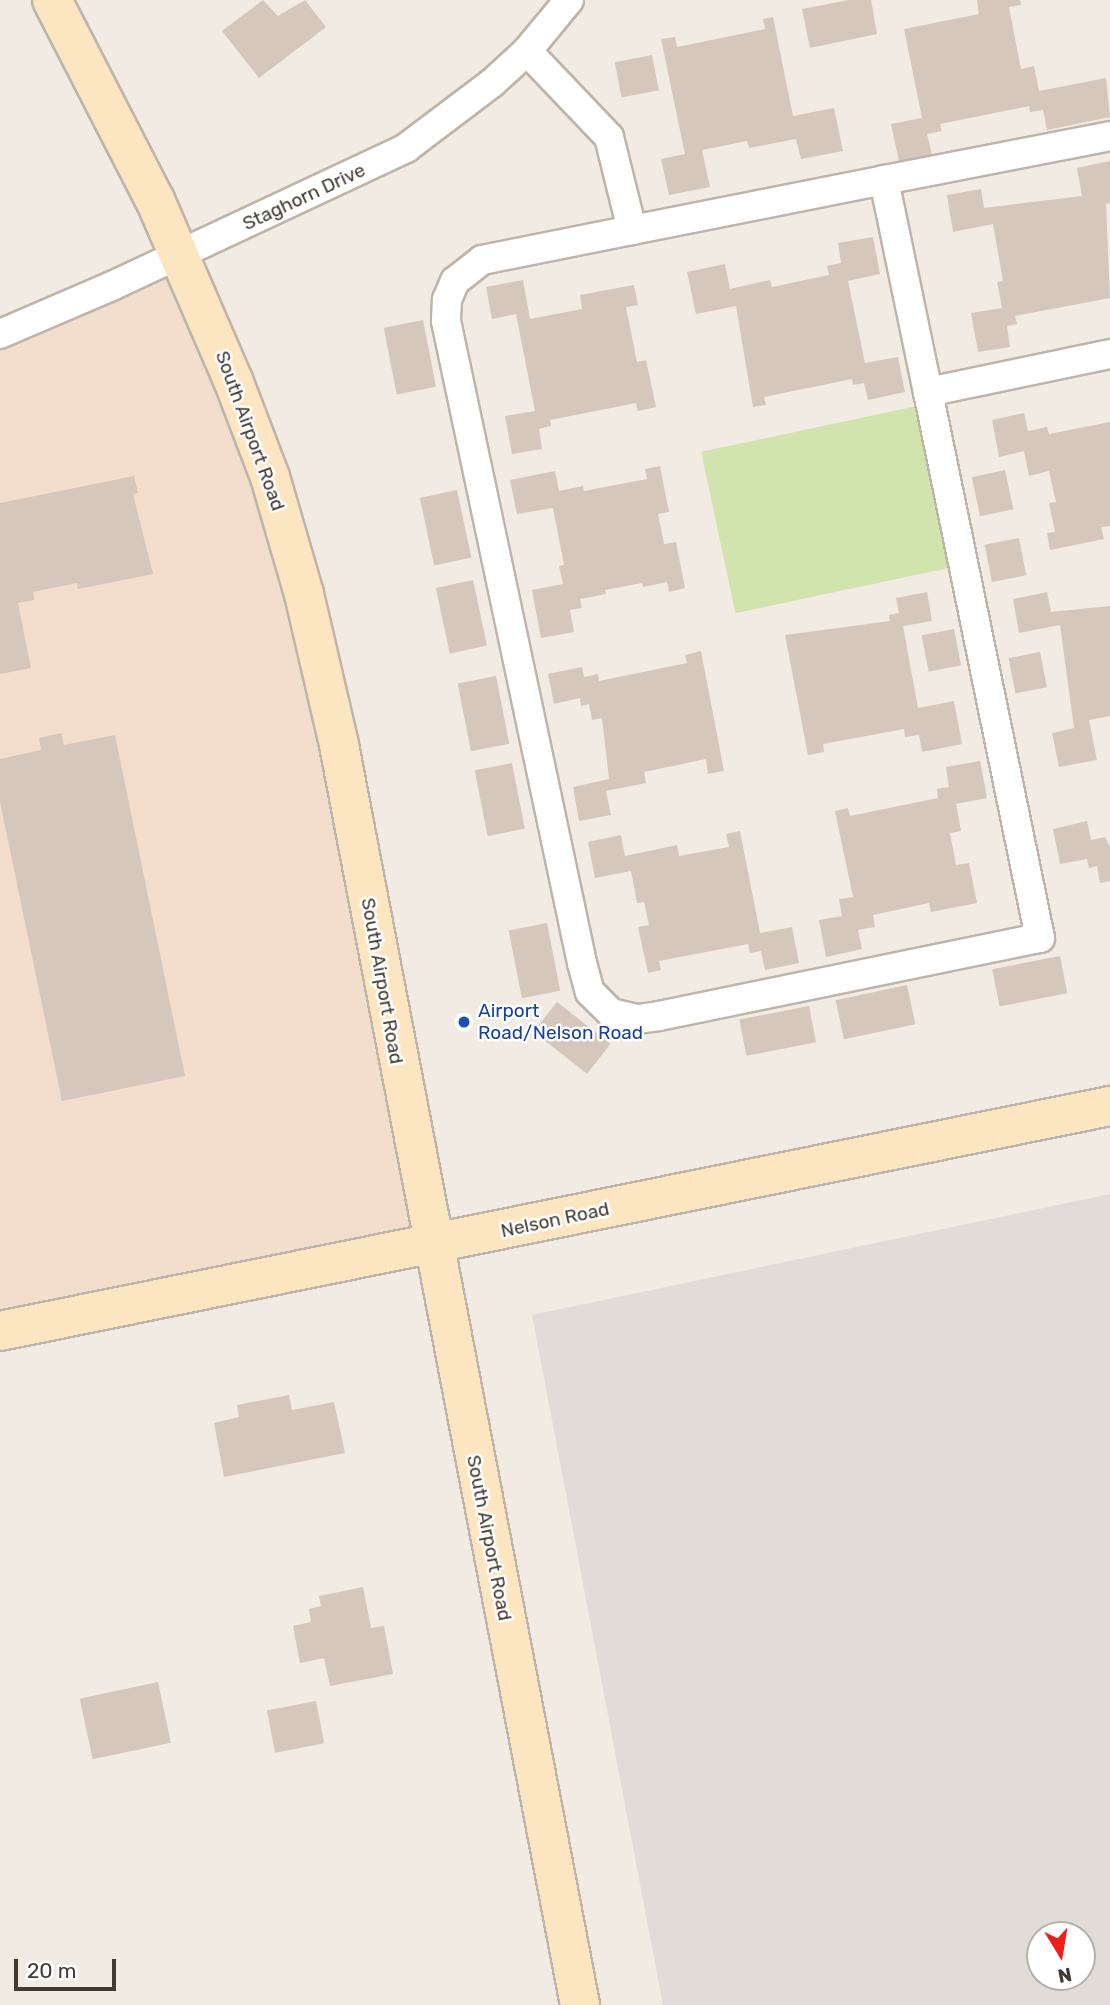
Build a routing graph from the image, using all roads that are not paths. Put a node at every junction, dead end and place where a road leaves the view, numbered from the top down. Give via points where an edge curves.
1 (52, 0) edge
2 (569, 0) edge
3 (527, 51) junction
4 (1110, 136) edge
5 (884, 180) junction
6 (632, 230) junction
7 (180, 255) junction
8 (0, 334) edge
9 (1110, 354) edge
10 (928, 392) junction
11 (1110, 1106) edge
12 (432, 1245) junction
13 (0, 1331) edge
14 (580, 2005) edge

1 - 7 main road, South Airport Road via 101,89
2 - 3 street, Staghorn Drive
3 - 6 street via 573,94 609,137
3 - 7 street, Staghorn Drive via 454,115 406,148
4 - 5 street
5 - 6 street
5 - 10 street
6 - 10 street via 482,260 455,281 446,306 582,963 590,992 611,1013 638,1019 659,1016 1041,938
7 - 8 street, Staghorn Drive
7 - 12 main road, South Airport Road via 270,477 304,594 339,745
9 - 10 street
11 - 12 main road, Nelson Road
12 - 13 main road, Nelson Road
12 - 14 main road, South Airport Road

